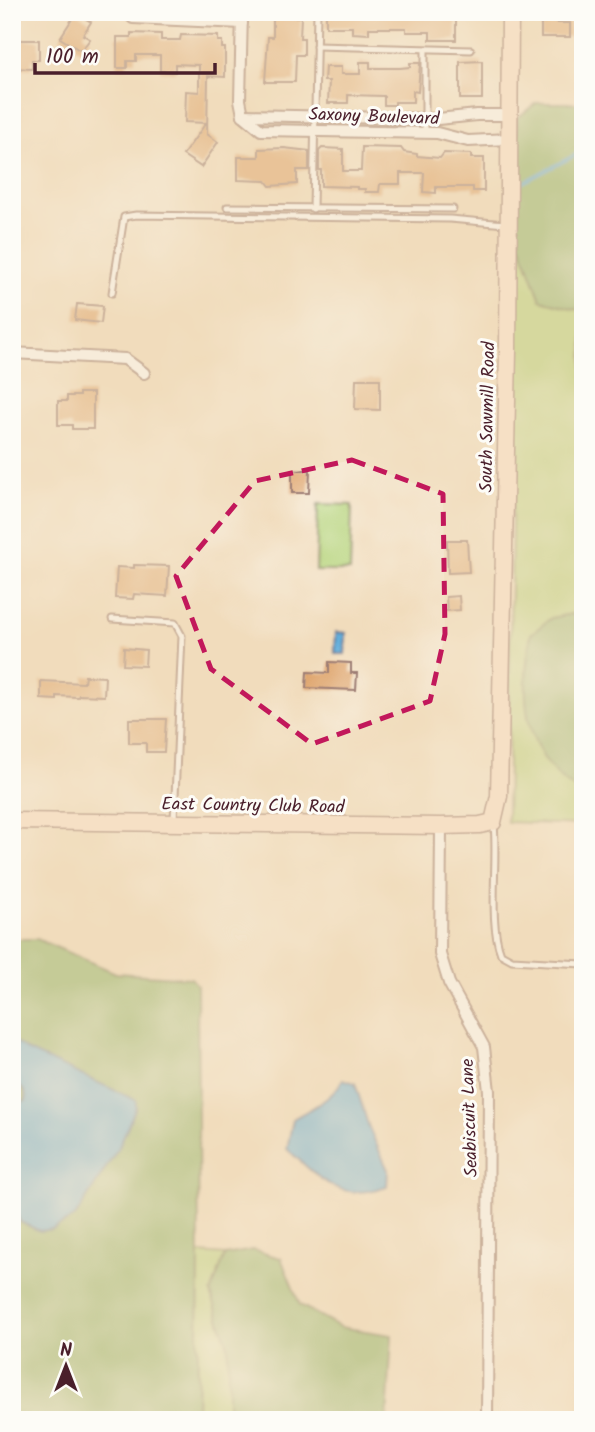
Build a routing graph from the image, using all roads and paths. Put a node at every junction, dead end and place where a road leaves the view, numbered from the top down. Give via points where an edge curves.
1 (127, 12) edge
2 (317, 12) edge
3 (510, 12) edge
4 (242, 17) edge
5 (316, 46) junction
6 (425, 50) junction
7 (471, 50) dead end
8 (243, 115) junction
9 (509, 115) junction
10 (314, 116) junction
11 (425, 118) junction
12 (314, 131) junction
13 (425, 133) junction
14 (509, 139) junction
15 (227, 207) dead end
16 (313, 209) junction
17 (453, 209) dead end
18 (509, 225) junction
19 (112, 293) dead end
20 (12, 354) edge
21 (144, 373) dead end
22 (112, 620) dead end
23 (12, 821) edge
24 (494, 822) junction
25 (174, 823) junction
26 (441, 826) junction
27 (583, 964) edge
28 (487, 1420) edge

1 - 4 street via 133,18
2 - 5 lane
3 - 9 street, South Sawmill Road
4 - 8 street
5 - 6 lane
5 - 10 lane
6 - 7 lane
6 - 11 lane
8 - 10 street, Saxony Boulevard
8 - 12 street, Saxony Boulevard via 261,130
9 - 11 street, Saxony Boulevard
9 - 14 street, South Sawmill Road
10 - 11 street, Saxony Boulevard
10 - 12 lane
11 - 13 lane
12 - 13 street, Saxony Boulevard
12 - 16 lane
13 - 14 street, Saxony Boulevard via 468,141
14 - 18 street, South Sawmill Road
15 - 16 lane
16 - 17 lane
18 - 19 lane via 437,218 124,217
18 - 24 street, South Sawmill Road via 499,796
20 - 21 street via 125,359
22 - 25 lane via 175,623 182,636
23 - 25 street, East Country Club Road
24 - 26 street, East Country Club Road
24 - 27 lane via 497,945 501,954 512,960
25 - 26 street, East Country Club Road
26 - 28 street, Seabiscuit Lane via 440,954 449,983 484,1046 489,1091

